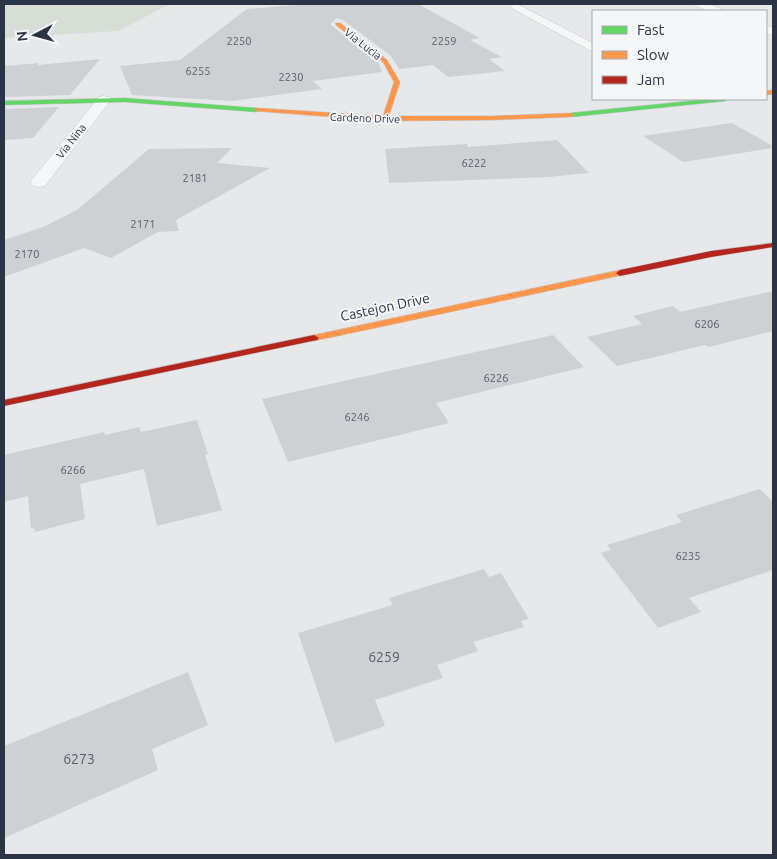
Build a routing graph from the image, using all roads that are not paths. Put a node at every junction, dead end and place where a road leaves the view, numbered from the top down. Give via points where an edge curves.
1 (700, 4) edge
2 (517, 7) dead end
3 (716, 10) edge
4 (338, 24) dead end
5 (592, 47) edge
6 (104, 100) junction
7 (709, 100) edge
8 (693, 101) edge
9 (4, 103) edge
10 (385, 119) junction
11 (39, 182) dead end
12 (773, 245) edge
13 (4, 403) edge

1 - 3 street
2 - 5 street
4 - 10 street, Via Lucia via 385,61 397,82
6 - 9 street, Cardeno Drive
6 - 10 street, Cardeno Drive
6 - 11 street, Via Nina
7 - 8 street, Cardeno Drive
8 - 10 street, Cardeno Drive via 572,117 470,121
12 - 13 street, Castejon Drive via 711,254

